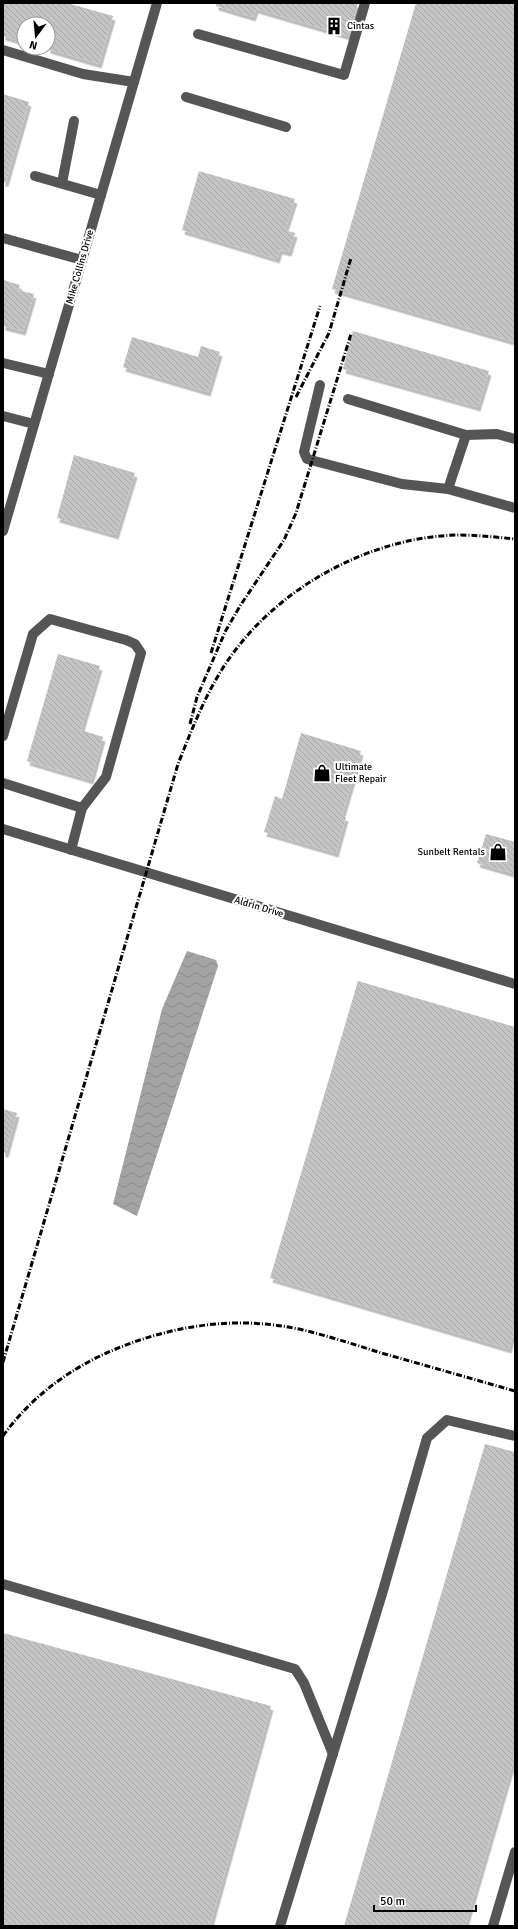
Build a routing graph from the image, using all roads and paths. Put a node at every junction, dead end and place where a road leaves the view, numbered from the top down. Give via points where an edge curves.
1 (157, 3) edge
2 (365, 3) edge
3 (198, 34) dead end
4 (3, 50) edge
5 (134, 82) junction
6 (186, 97) dead end
7 (74, 120) dead end
8 (286, 127) dead end
9 (35, 176) dead end
10 (62, 183) junction
11 (102, 194) junction
12 (3, 238) edge
13 (82, 260) junction
14 (3, 363) edge
15 (49, 374) junction
16 (320, 385) dead end
17 (348, 399) dead end
18 (3, 416) edge
19 (34, 424) junction
20 (466, 435) junction
21 (515, 439) edge
22 (448, 489) junction
23 (515, 508) edge
24 (3, 531) edge
25 (3, 736) edge
26 (3, 783) edge
27 (82, 808) junction
28 (3, 830) edge
29 (71, 850) junction
30 (515, 984) edge
31 (515, 1436) edge
32 (3, 1584) edge
33 (333, 1754) junction
34 (515, 1852) edge
35 (280, 1926) edge
36 (493, 1926) edge

1 - 5 street, Mike Collins Drive
2 - 3 street via 344,75
4 - 5 street via 83,74
5 - 11 street, Mike Collins Drive
6 - 8 street
7 - 10 street
9 - 10 street
10 - 11 street
11 - 13 street, Mike Collins Drive
12 - 13 street
13 - 15 street, Mike Collins Drive
14 - 15 street
15 - 19 street, Mike Collins Drive
16 - 22 street via 304,452 307,459 402,484
17 - 20 street
18 - 19 street
19 - 24 street, Mike Collins Drive
20 - 21 street via 497,434
20 - 22 street
22 - 23 street
25 - 27 street via 33,634 40,626 50,620 135,644 141,653 106,777
26 - 27 street
27 - 29 street
28 - 29 street, Aldrin Drive
29 - 30 street, Aldrin Drive
31 - 33 street via 447,1420 427,1438
32 - 33 street via 295,1669 304,1683
33 - 35 street
34 - 36 street

